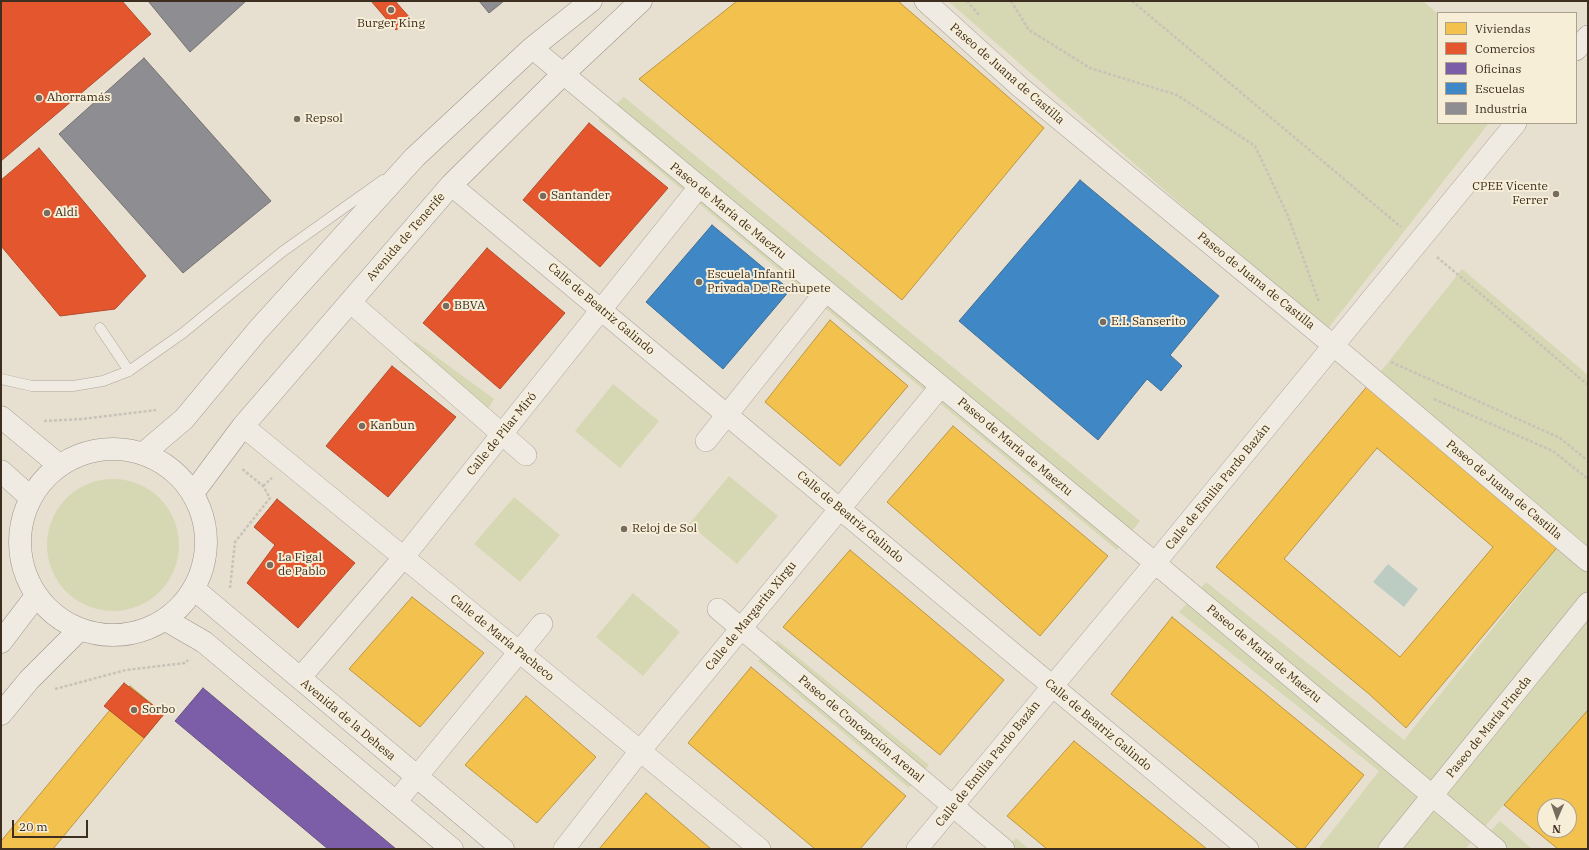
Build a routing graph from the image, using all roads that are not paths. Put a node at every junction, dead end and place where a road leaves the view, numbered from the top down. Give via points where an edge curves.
1 (590, 1) edge
2 (641, 1) edge
3 (925, 1) edge
4 (1588, 36) edge
5 (532, 48) junction
6 (1577, 49) edge
7 (562, 75) junction
8 (1515, 124) edge
9 (415, 157) junction
10 (451, 185) junction
11 (699, 187) junction
12 (826, 291) junction
13 (350, 302) junction
14 (602, 310) junction
15 (100, 328) dead end
16 (1334, 346) junction
17 (129, 371) junction
18 (1, 379) edge
19 (941, 386) junction
20 (727, 414) junction
21 (1, 417) edge
22 (243, 426) junction
23 (502, 434) junction
24 (706, 441) dead end
25 (144, 453) junction
26 (526, 455) dead end
27 (59, 465) junction
28 (1, 471) edge
29 (193, 493) junction
30 (30, 497) junction
31 (840, 508) junction
32 (404, 558) junction
33 (1588, 561) edge
34 (1155, 564) junction
35 (194, 589) junction
36 (36, 596) junction
37 (1588, 603) edge
38 (718, 609) dead end
39 (166, 620) junction
40 (542, 624) dead end
41 (742, 629) junction
42 (79, 630) junction
43 (1, 642) edge
44 (519, 652) junction
45 (300, 678) junction
46 (1051, 686) junction
47 (1, 714) edge
48 (640, 750) junction
49 (416, 777) junction
50 (1434, 796) junction
51 (396, 802) junction
52 (953, 806) junction
53 (452, 849) edge
54 (503, 849) edge
55 (564, 849) edge
56 (760, 849) edge
57 (917, 849) edge
58 (1004, 849) edge
59 (1248, 849) edge
60 (1389, 849) edge
61 (1496, 849) edge

1 - 5 main road
2 - 7 main road, Avenida de Tenerife
3 - 16 street, Paseo de Juana de Castilla via 1020,87
4 - 6 street
5 - 7 street, Paseo de María de Maeztu
5 - 9 main road
7 - 10 main road, Avenida de Tenerife
7 - 11 street, Paseo de María de Maeztu
8 - 16 street, Calle de Emilia Pardo Bazán
9 - 17 lane via 282,252 182,333
9 - 25 main road via 258,330 184,419
10 - 13 main road, Avenida de Tenerife
10 - 14 street, Calle de Beatriz Galindo
11 - 12 street, Paseo de María de Maeztu
11 - 14 street, Calle de Pilar Miró
12 - 19 street, Paseo de María de Maeztu
12 - 20 street
13 - 22 main road, Avenida de Tenerife
13 - 23 street
14 - 20 street, Calle de Beatriz Galindo
14 - 23 street, Calle de Pilar Miró
15 - 17 lane
16 - 33 street, Paseo de Juana de Castilla
16 - 34 street, Calle de Emilia Pardo Bazán
17 - 18 lane via 73,386 32,386
19 - 31 street, Calle de Margarita Xirgu
19 - 34 street, Paseo de María de Maeztu
20 - 24 street
20 - 31 street, Calle de Beatriz Galindo
21 - 27 main road
22 - 29 main road, Avenida de Tenerife
22 - 32 street, Calle de María Pacheco
23 - 26 street
23 - 32 street, Calle de Pilar Miró
25 - 27 main road via 114,448 85,452
25 - 29 main road via 172,469
27 - 30 main road via 42,480
28 - 30 main road
29 - 35 main road via 203,516 207,541 204,566
30 - 36 main road via 21,523 19,548 24,573
31 - 41 street, Calle de Margarita Xirgu
31 - 46 street, Calle de Beatriz Galindo
32 - 44 street, Calle de María Pacheco
32 - 45 street, Calle de Pilar Miró
34 - 46 street, Calle de Emilia Pardo Bazán
34 - 50 street, Paseo de María de Maeztu
35 - 39 main road via 182,606
35 - 45 main road, Avenida de la Dehesa
36 - 42 main road via 55,616
36 - 43 main road
37 - 50 street, Paseo de María Pineda
38 - 41 street, Paseo de Concepción Arenal
39 - 42 main road via 138,633 108,636
39 - 51 main road via 204,642
40 - 44 street
41 - 48 street, Calle de Margarita Xirgu
41 - 52 street, Paseo de Concepción Arenal
42 - 47 main road via 29,680
44 - 48 street, Calle de María Pacheco
44 - 49 street
45 - 49 main road, Avenida de la Dehesa
46 - 52 street, Calle de Emilia Pardo Bazán
46 - 59 street, Calle de Beatriz Galindo
48 - 55 street, Calle de Margarita Xirgu
48 - 56 street, Calle de María Pacheco
49 - 51 street
49 - 54 main road, Avenida de la Dehesa
50 - 60 street, Paseo de María Pineda
50 - 61 street, Paseo de María de Maeztu
51 - 53 main road
52 - 57 street, Calle de Emilia Pardo Bazán
52 - 58 street, Paseo de Concepción Arenal

